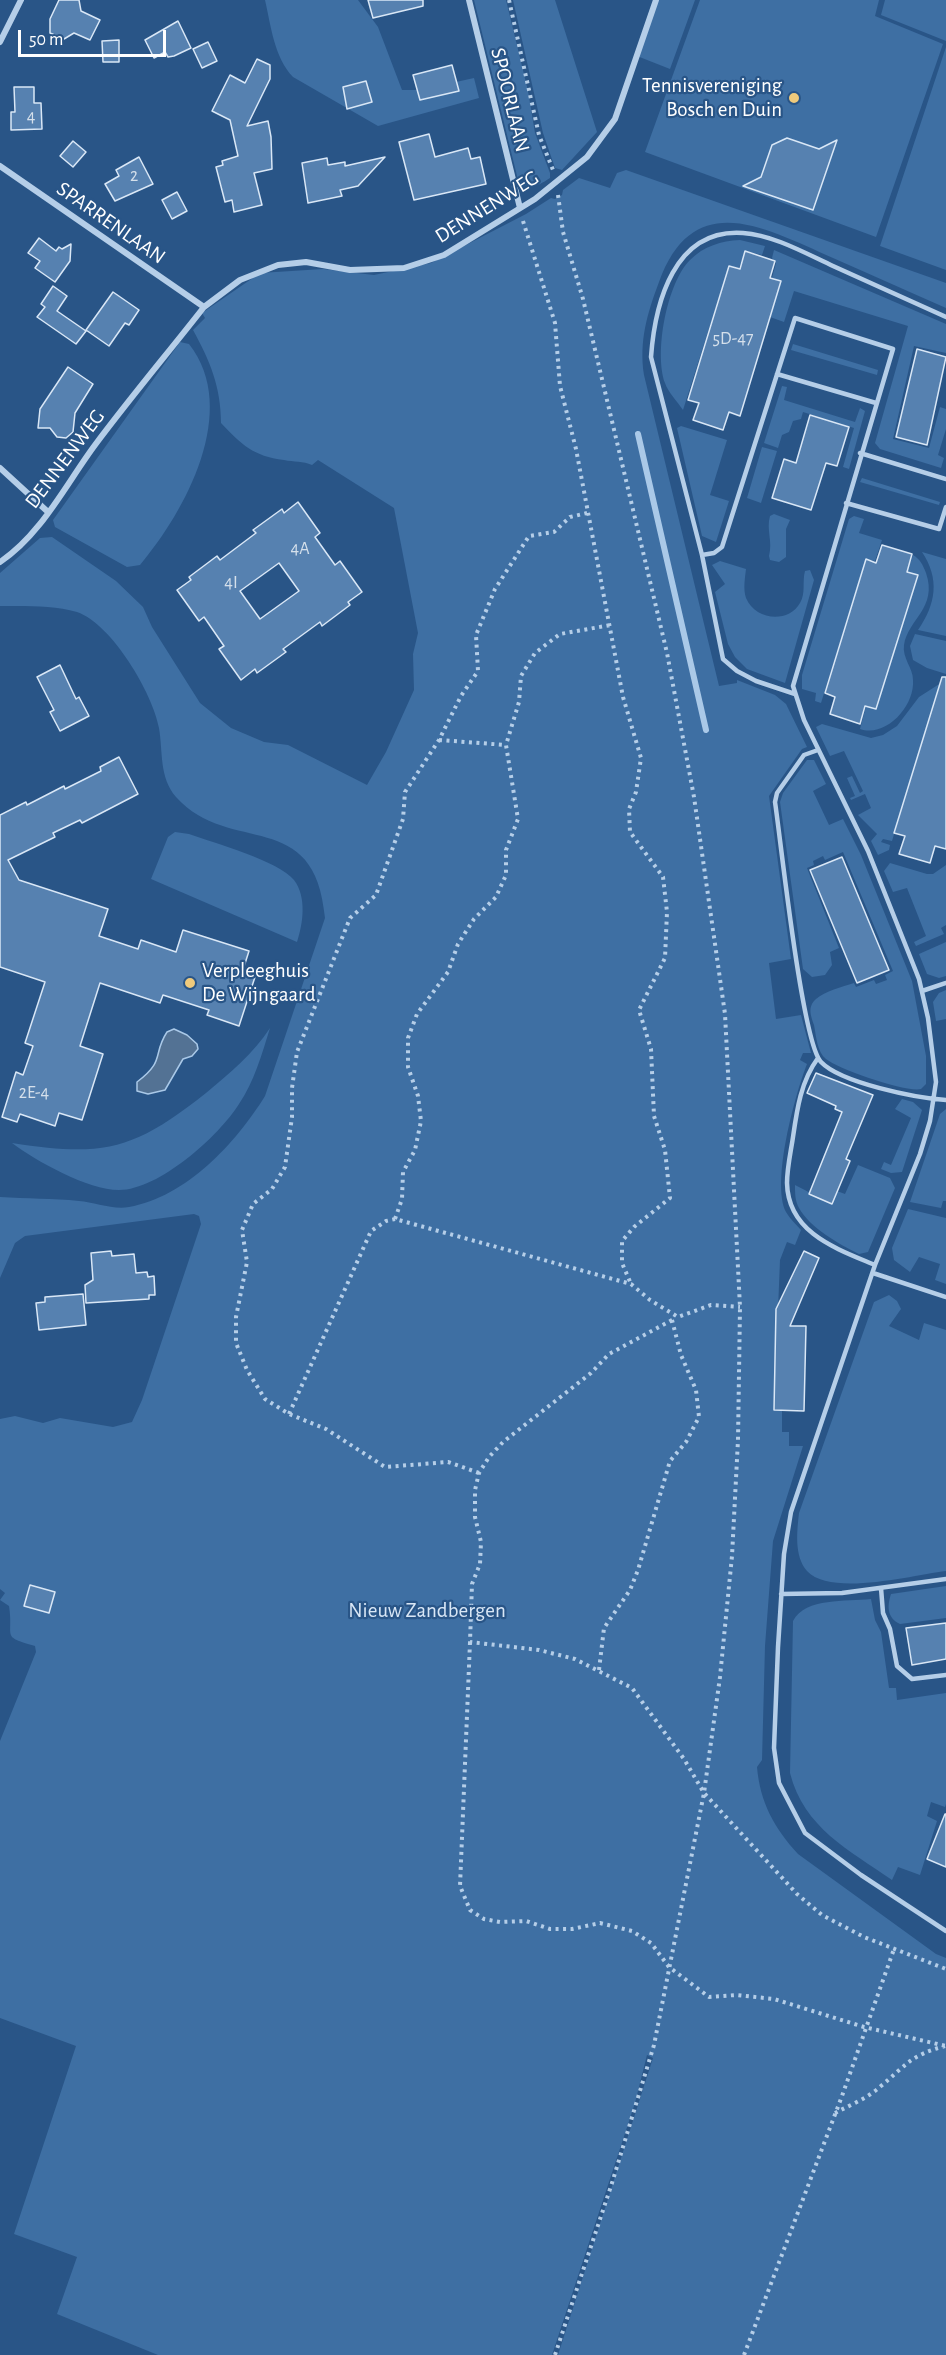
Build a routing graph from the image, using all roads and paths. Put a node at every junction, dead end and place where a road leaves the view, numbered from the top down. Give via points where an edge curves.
1 (21, 0) edge
2 (468, 0) edge
3 (509, 0) edge
4 (656, 0) edge
5 (0, 42) edge
6 (0, 166) edge
7 (558, 183) junction
8 (520, 208) junction
9 (204, 308) junction
10 (946, 317) edge
11 (777, 374) junction
12 (876, 403) junction
13 (860, 453) junction
14 (0, 468) edge
15 (946, 479) edge
16 (846, 503) junction
17 (946, 507) edge
18 (48, 512) junction
19 (587, 513) junction
20 (702, 555) junction
21 (0, 562) edge
22 (611, 626) junction
23 (795, 694) junction
24 (440, 740) junction
25 (506, 745) junction
26 (819, 750) junction
27 (946, 983) edge
28 (922, 991) junction
29 (818, 1058) junction
30 (934, 1099) junction
31 (946, 1100) edge
32 (395, 1219) junction
33 (876, 1265) junction
34 (873, 1273) junction
35 (631, 1284) junction
36 (946, 1297) edge
37 (740, 1307) junction
38 (678, 1317) junction
39 (672, 1320) junction
40 (289, 1414) junction
41 (479, 1473) junction
42 (946, 1579) edge
43 (881, 1588) junction
44 (781, 1594) junction
45 (470, 1642) junction
46 (599, 1670) junction
47 (946, 1675) edge
48 (704, 1793) junction
49 (946, 1931) edge
50 (894, 1949) junction
51 (669, 1967) junction
52 (946, 1969) edge
53 (864, 2028) junction
54 (946, 2046) edge
55 (835, 2113) junction
56 (555, 2355) edge
57 (744, 2355) edge

1 - 5 street
2 - 8 street, SPOORLAAN
3 - 7 path via 539,135
4 - 7 street, DENNENWEG via 615,119 587,157
6 - 9 street, SPARRENLAAN
7 - 8 street, DENNENWEG
7 - 37 path via 563,232 586,310 665,642 694,797 725,1014
8 - 9 street, DENNENWEG via 444,255 404,268 350,270 306,262 278,265 240,280
8 - 19 path via 555,324 560,386
9 - 18 street, DENNENWEG via 94,445
10 - 20 lane via 765,237 725,233 690,248 674,269 652,334 651,357
11 - 12 lane
11 - 12 lane via 795,318 893,349
11 - 20 lane via 722,548
12 - 13 lane
13 - 15 lane
13 - 16 lane
14 - 18 street
16 - 17 lane via 939,529
16 - 23 lane via 800,656 793,686
18 - 21 street, DENNENWEG via 14,553
19 - 22 path
19 - 24 path via 570,517 554,532 529,536 521,547 495,589 476,635 478,671
20 - 23 lane via 723,659 756,681
22 - 25 path via 560,634 535,653 521,676 519,702
22 - 35 path via 623,697 641,758 629,809 630,832 663,877 667,912 665,958 639,1010 651,1049 654,1116 665,1150 670,1198 622,1241 622,1263
23 - 26 lane
24 - 25 path
24 - 40 path via 405,792 403,819 376,895 350,918 334,956 297,1052 285,1167 272,1189 253,1204 242,1230 247,1262 236,1317 236,1343 247,1371 265,1399
25 - 32 path via 518,819 506,850 506,875 496,897 458,944 448,972 417,1014 408,1038 408,1067 421,1121 415,1150 403,1172 402,1199
26 - 28 lane via 870,857
26 - 29 lane via 804,754 775,802 804,1005
27 - 28 lane
28 - 30 lane via 935,1064
29 - 30 lane via 831,1069 875,1088
29 - 33 lane via 799,1099 788,1195 793,1211 816,1237
30 - 31 lane
30 - 33 lane via 920,1154
32 - 35 path
32 - 40 path via 370,1231
33 - 34 lane
34 - 36 lane
34 - 44 lane via 791,1512
35 - 38 path
37 - 38 path via 711,1305
37 - 48 path via 732,1556
38 - 39 path
39 - 41 path via 609,1354 591,1373 503,1442
39 - 46 path via 696,1390 699,1417 670,1461 630,1590 604,1628
40 - 41 path via 326,1429 385,1467 448,1462
41 - 45 path via 475,1517 481,1542 480,1564 472,1584
42 - 43 lane
43 - 44 lane
43 - 47 lane via 883,1613 901,1672 912,1679
44 - 49 lane via 774,1748 779,1783 792,1810 805,1833 836,1858
45 - 46 path via 539,1650
45 - 51 path via 460,1886 470,1910 484,1919 526,1921 550,1929 600,1923 632,1931 651,1943
46 - 48 path via 632,1688
48 - 50 path via 777,1875 822,1915
48 - 51 path
50 - 52 path
50 - 53 path
51 - 53 path via 709,1997 774,1999
51 - 56 path via 644,2081
53 - 54 path
53 - 55 path
54 - 55 path via 903,2064 880,2088
55 - 57 path

